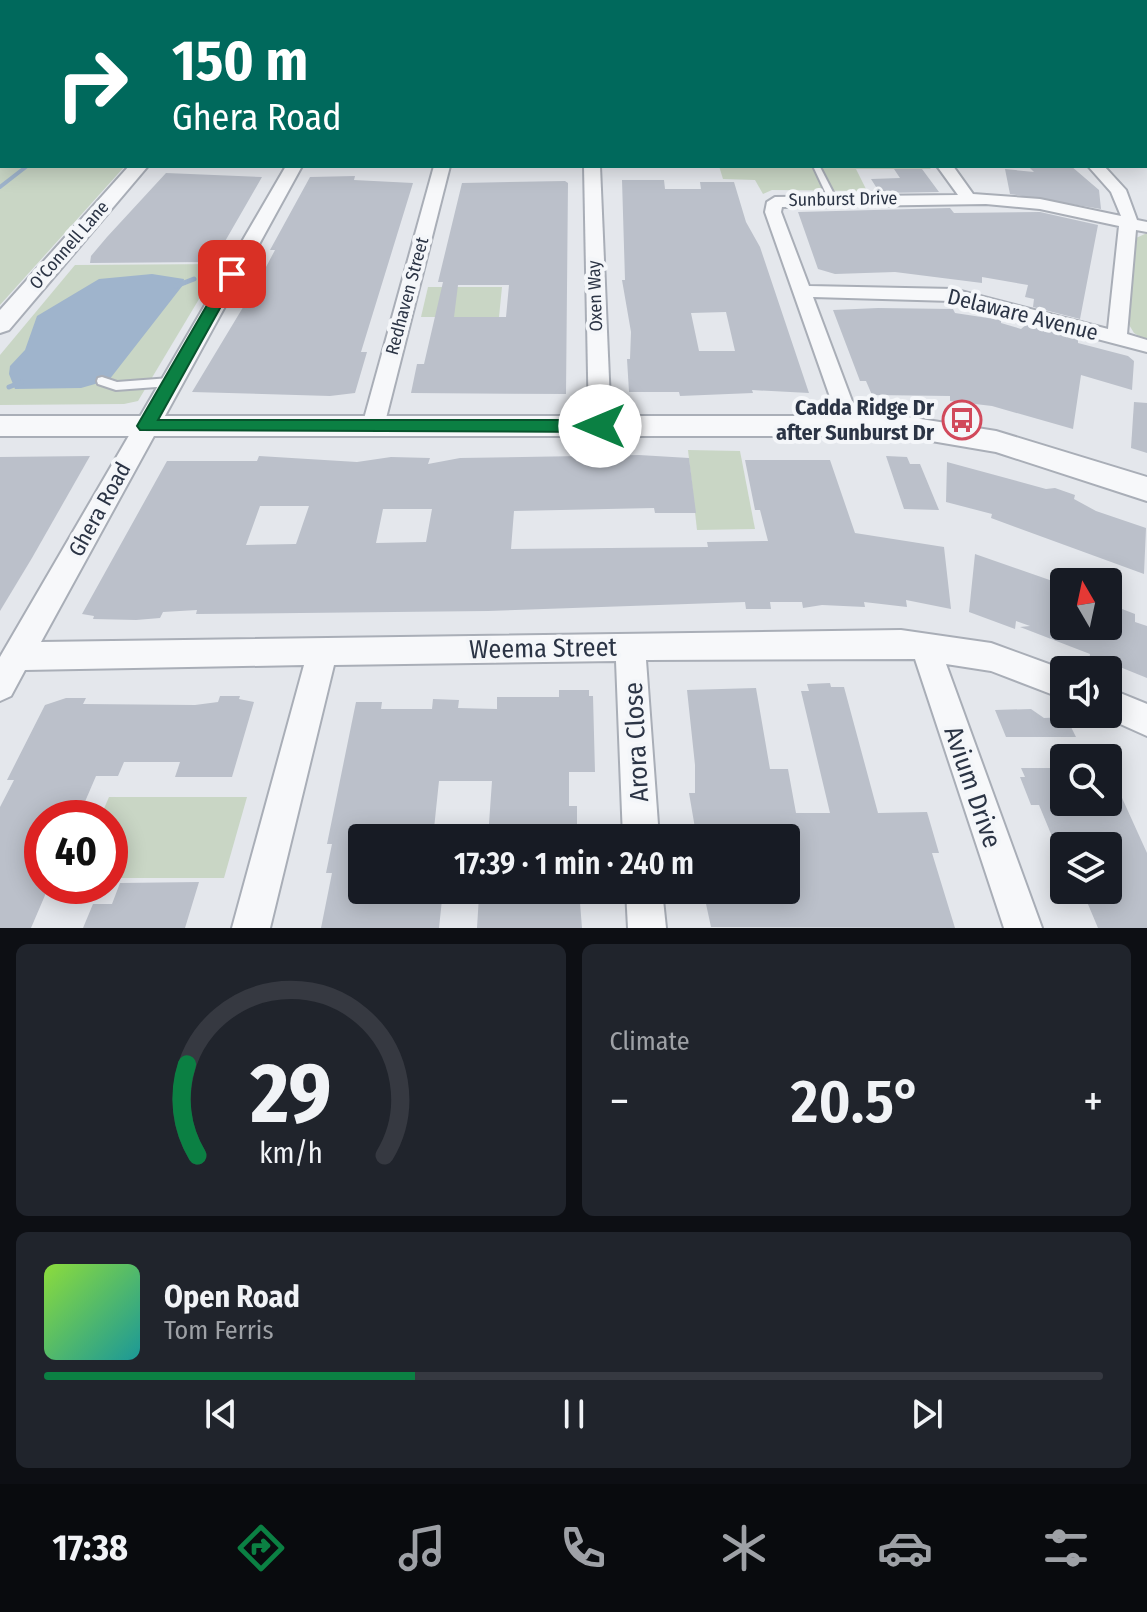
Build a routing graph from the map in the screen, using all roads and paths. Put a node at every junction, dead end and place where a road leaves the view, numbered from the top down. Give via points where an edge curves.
1 (137, 168) edge
2 (293, 168) edge
3 (441, 168) edge
4 (592, 168) edge
5 (817, 168) edge
6 (946, 168) edge
7 (1098, 168) edge
8 (832, 198) junction
9 (968, 198) junction
10 (1138, 226) edge
11 (801, 291) junction
12 (0, 325) edge
13 (1117, 337) junction
14 (1147, 346) edge
15 (102, 381) dead end
16 (170, 382) junction
17 (850, 425) junction
18 (0, 426) edge
19 (146, 426) junction
20 (373, 426) junction
21 (600, 426) junction
22 (1147, 489) edge
23 (925, 645) junction
24 (630, 646) junction
25 (322, 652) junction
26 (17, 656) junction
27 (1050, 679) edge
28 (0, 686) edge
29 (1122, 709) edge
30 (1147, 720) edge
31 (640, 824) edge
32 (645, 904) edge
33 (251, 928) edge
34 (647, 928) edge
35 (1023, 928) edge

1 - 12 street, O'Connell Lane
2 - 16 street, Ghera Road
3 - 20 street, Redhaven Street
4 - 21 street, Oxen Way
5 - 8 lane
6 - 9 street
7 - 10 street via 1118,190
8 - 9 street, Sunburst Drive
8 - 11 street, Sunburst Drive via 786,199 772,205
9 - 10 street, Sunburst Drive via 1040,204
10 - 13 street
11 - 13 street, Delaware Avenue via 953,295
11 - 17 street, Sunburst Drive
13 - 14 street, Delaware Avenue
15 - 16 lane via 113,386
16 - 19 street, Ghera Road
17 - 21 street
17 - 22 street via 974,435
18 - 19 street
19 - 20 street
19 - 26 street, Ghera Road
20 - 21 street
23 - 24 street, Weema Street
23 - 27 street, Weema Street via 991,657
23 - 35 street, Avium Drive
24 - 25 street, Weema Street
24 - 31 street, Arora Close
25 - 26 street, Weema Street
25 - 33 street
26 - 28 street, Ghera Road
29 - 30 street
32 - 34 street

